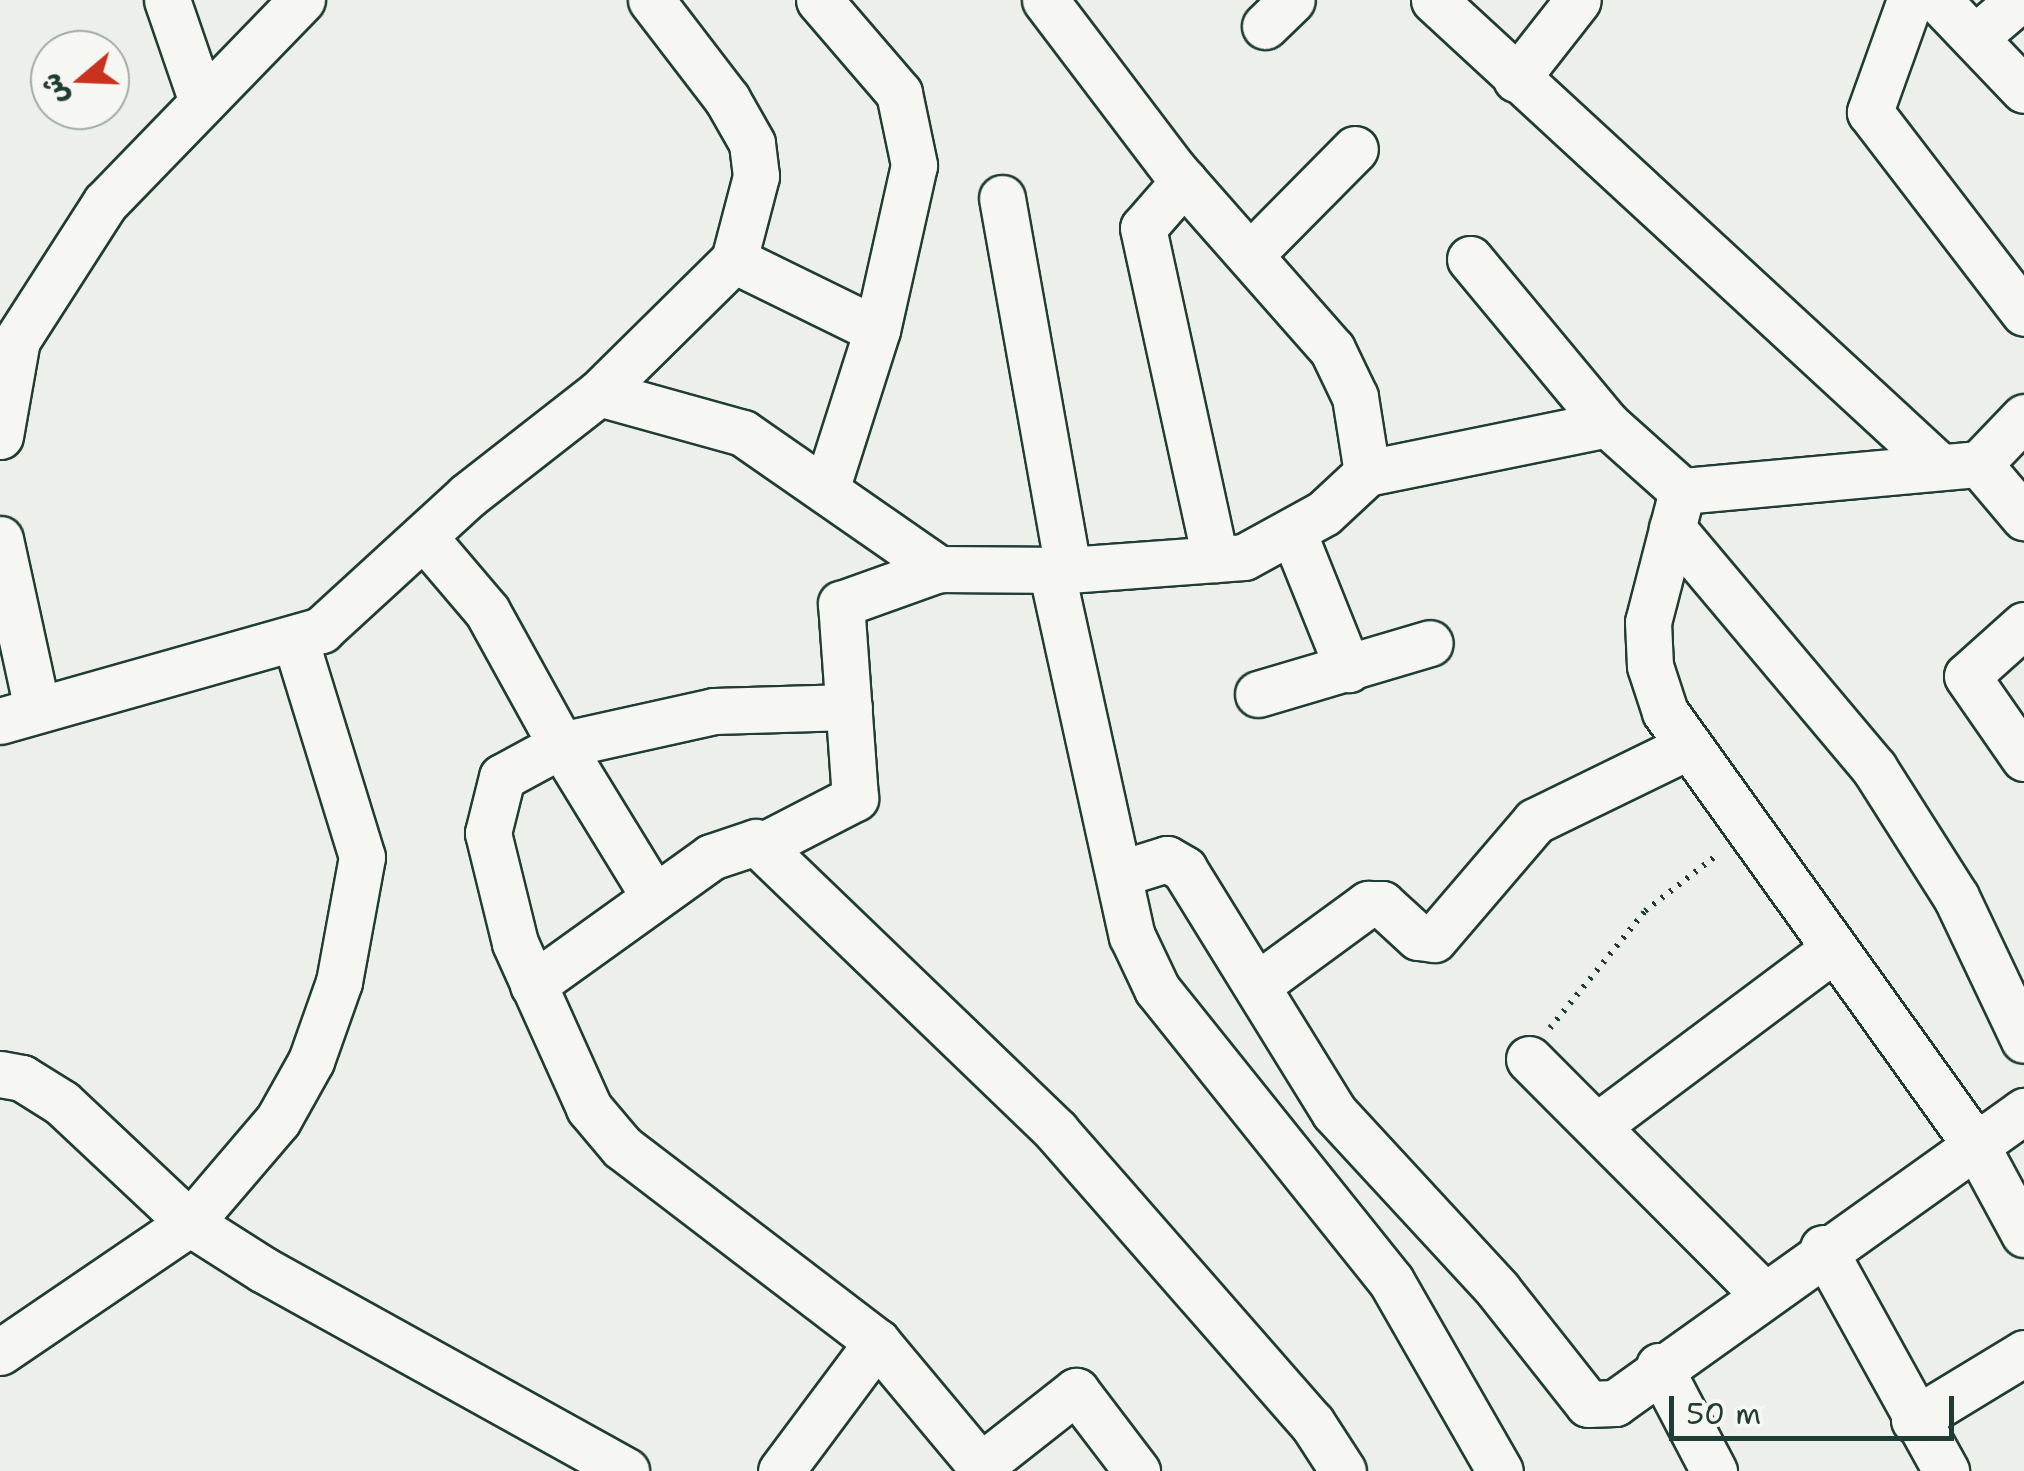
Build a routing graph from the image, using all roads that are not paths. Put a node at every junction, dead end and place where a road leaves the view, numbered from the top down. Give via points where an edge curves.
1 (167, 0) edge
2 (302, 0) edge
3 (651, 0) edge
4 (820, 0) edge
5 (1045, 0) edge
6 (1434, 0) edge
7 (1578, 0) edge
8 (2018, 0) edge
9 (1908, 4) edge
10 (1978, 35) junction
11 (1516, 79) junction
12 (2024, 90) edge
13 (201, 99) junction
14 (1354, 149) dead end
15 (1184, 181) junction
16 (1002, 198) dead end
17 (1250, 255) junction
18 (1470, 259) dead end
19 (734, 260) junction
20 (2024, 313) edge
21 (876, 330) junction
22 (599, 393) junction
23 (2024, 417) edge
24 (1607, 424) junction
25 (0, 436) edge
26 (1959, 465) junction
27 (1367, 473) junction
28 (827, 487) junction
29 (1678, 509) junction
30 (2024, 517) edge
31 (1294, 532) junction
32 (424, 537) junction
33 (0, 539) edge
34 (1215, 559) junction
35 (938, 569) junction
36 (1060, 569) junction
37 (2024, 625) edge
38 (295, 639) junction
39 (1430, 643) dead end
40 (1348, 668) junction
41 (1258, 694) dead end
42 (849, 707) junction
43 (19, 714) edge
44 (561, 745) junction
45 (1685, 748) junction
46 (2024, 758) edge
47 (762, 846) junction
48 (1122, 873) junction
49 (653, 895) junction
50 (1832, 950) junction
51 (1260, 983) junction
52 (533, 986) junction
53 (2024, 1040) edge
54 (1529, 1059) road end
55 (0, 1074) edge
56 (2024, 1111) edge
57 (1597, 1126) junction
58 (1977, 1147) junction
59 (190, 1223) junction
60 (2024, 1234) edge
61 (1823, 1248) junction
62 (1762, 1293) junction
63 (877, 1342) junction
64 (0, 1352) edge
65 (2024, 1353) edge
66 (1659, 1366) junction
67 (1914, 1420) junction
68 (984, 1468) edge
69 (626, 1471) edge
70 (781, 1471) edge
71 (1138, 1471) edge
72 (1343, 1471) edge
73 (1500, 1471) edge
74 (1714, 1471) edge
75 (1946, 1471) edge

1 - 13 street
2 - 13 street
3 - 19 street via 752,144 756,176
4 - 21 street via 899,93 911,124 914,165
5 - 15 street
6 - 11 street
7 - 11 street
8 - 10 street
9 - 10 street
9 - 20 street via 1870,112
10 - 12 street
11 - 26 street
13 - 25 street via 105,203 18,340
14 - 17 street
15 - 17 street
15 - 34 street via 1143,228
16 - 36 street
17 - 27 street via 1348,372
18 - 24 street
19 - 21 street
19 - 22 street
21 - 28 street
22 - 28 street via 700,415
22 - 32 street
23 - 26 street
24 - 27 street
24 - 29 street
26 - 29 street
26 - 30 street
27 - 31 street
28 - 35 street
29 - 45 street via 1648,622 1650,666
29 - 53 street via 1874,768 1956,897
31 - 34 street via 1244,557
31 - 40 street
32 - 38 street via 321,630
32 - 44 street via 487,611
33 - 43 street
34 - 36 street
35 - 36 street
35 - 42 street via 842,604
36 - 48 street
37 - 46 street via 1967,676
38 - 43 street
38 - 59 street via 362,857 356,912 311,1061 278,1120
39 - 40 street
40 - 41 street
42 - 44 street via 714,712
42 - 47 street via 855,798
44 - 49 street
44 - 52 street via 502,777 490,801 496,868
45 - 50 street
45 - 51 street via 1535,820 1434,939 1368,904
47 - 49 street via 743,840
47 - 72 street via 1056,1131 1312,1423
48 - 51 street via 1174,860
48 - 73 street via 1132,936 1174,1018 1391,1281
49 - 52 street
50 - 57 street
50 - 58 street
51 - 66 street via 1334,1112 1498,1290 1588,1404 1616,1403
52 - 63 street via 589,1108 622,1147
54 - 57 street
55 - 59 street via 22,1078 62,1103
56 - 58 street
57 - 62 street
58 - 60 street
58 - 61 street
59 - 64 street
59 - 69 street
61 - 62 street
61 - 67 street
62 - 66 street
63 - 68 street
63 - 70 street
65 - 67 street
66 - 74 street
67 - 75 street
68 - 71 street via 1076,1391

